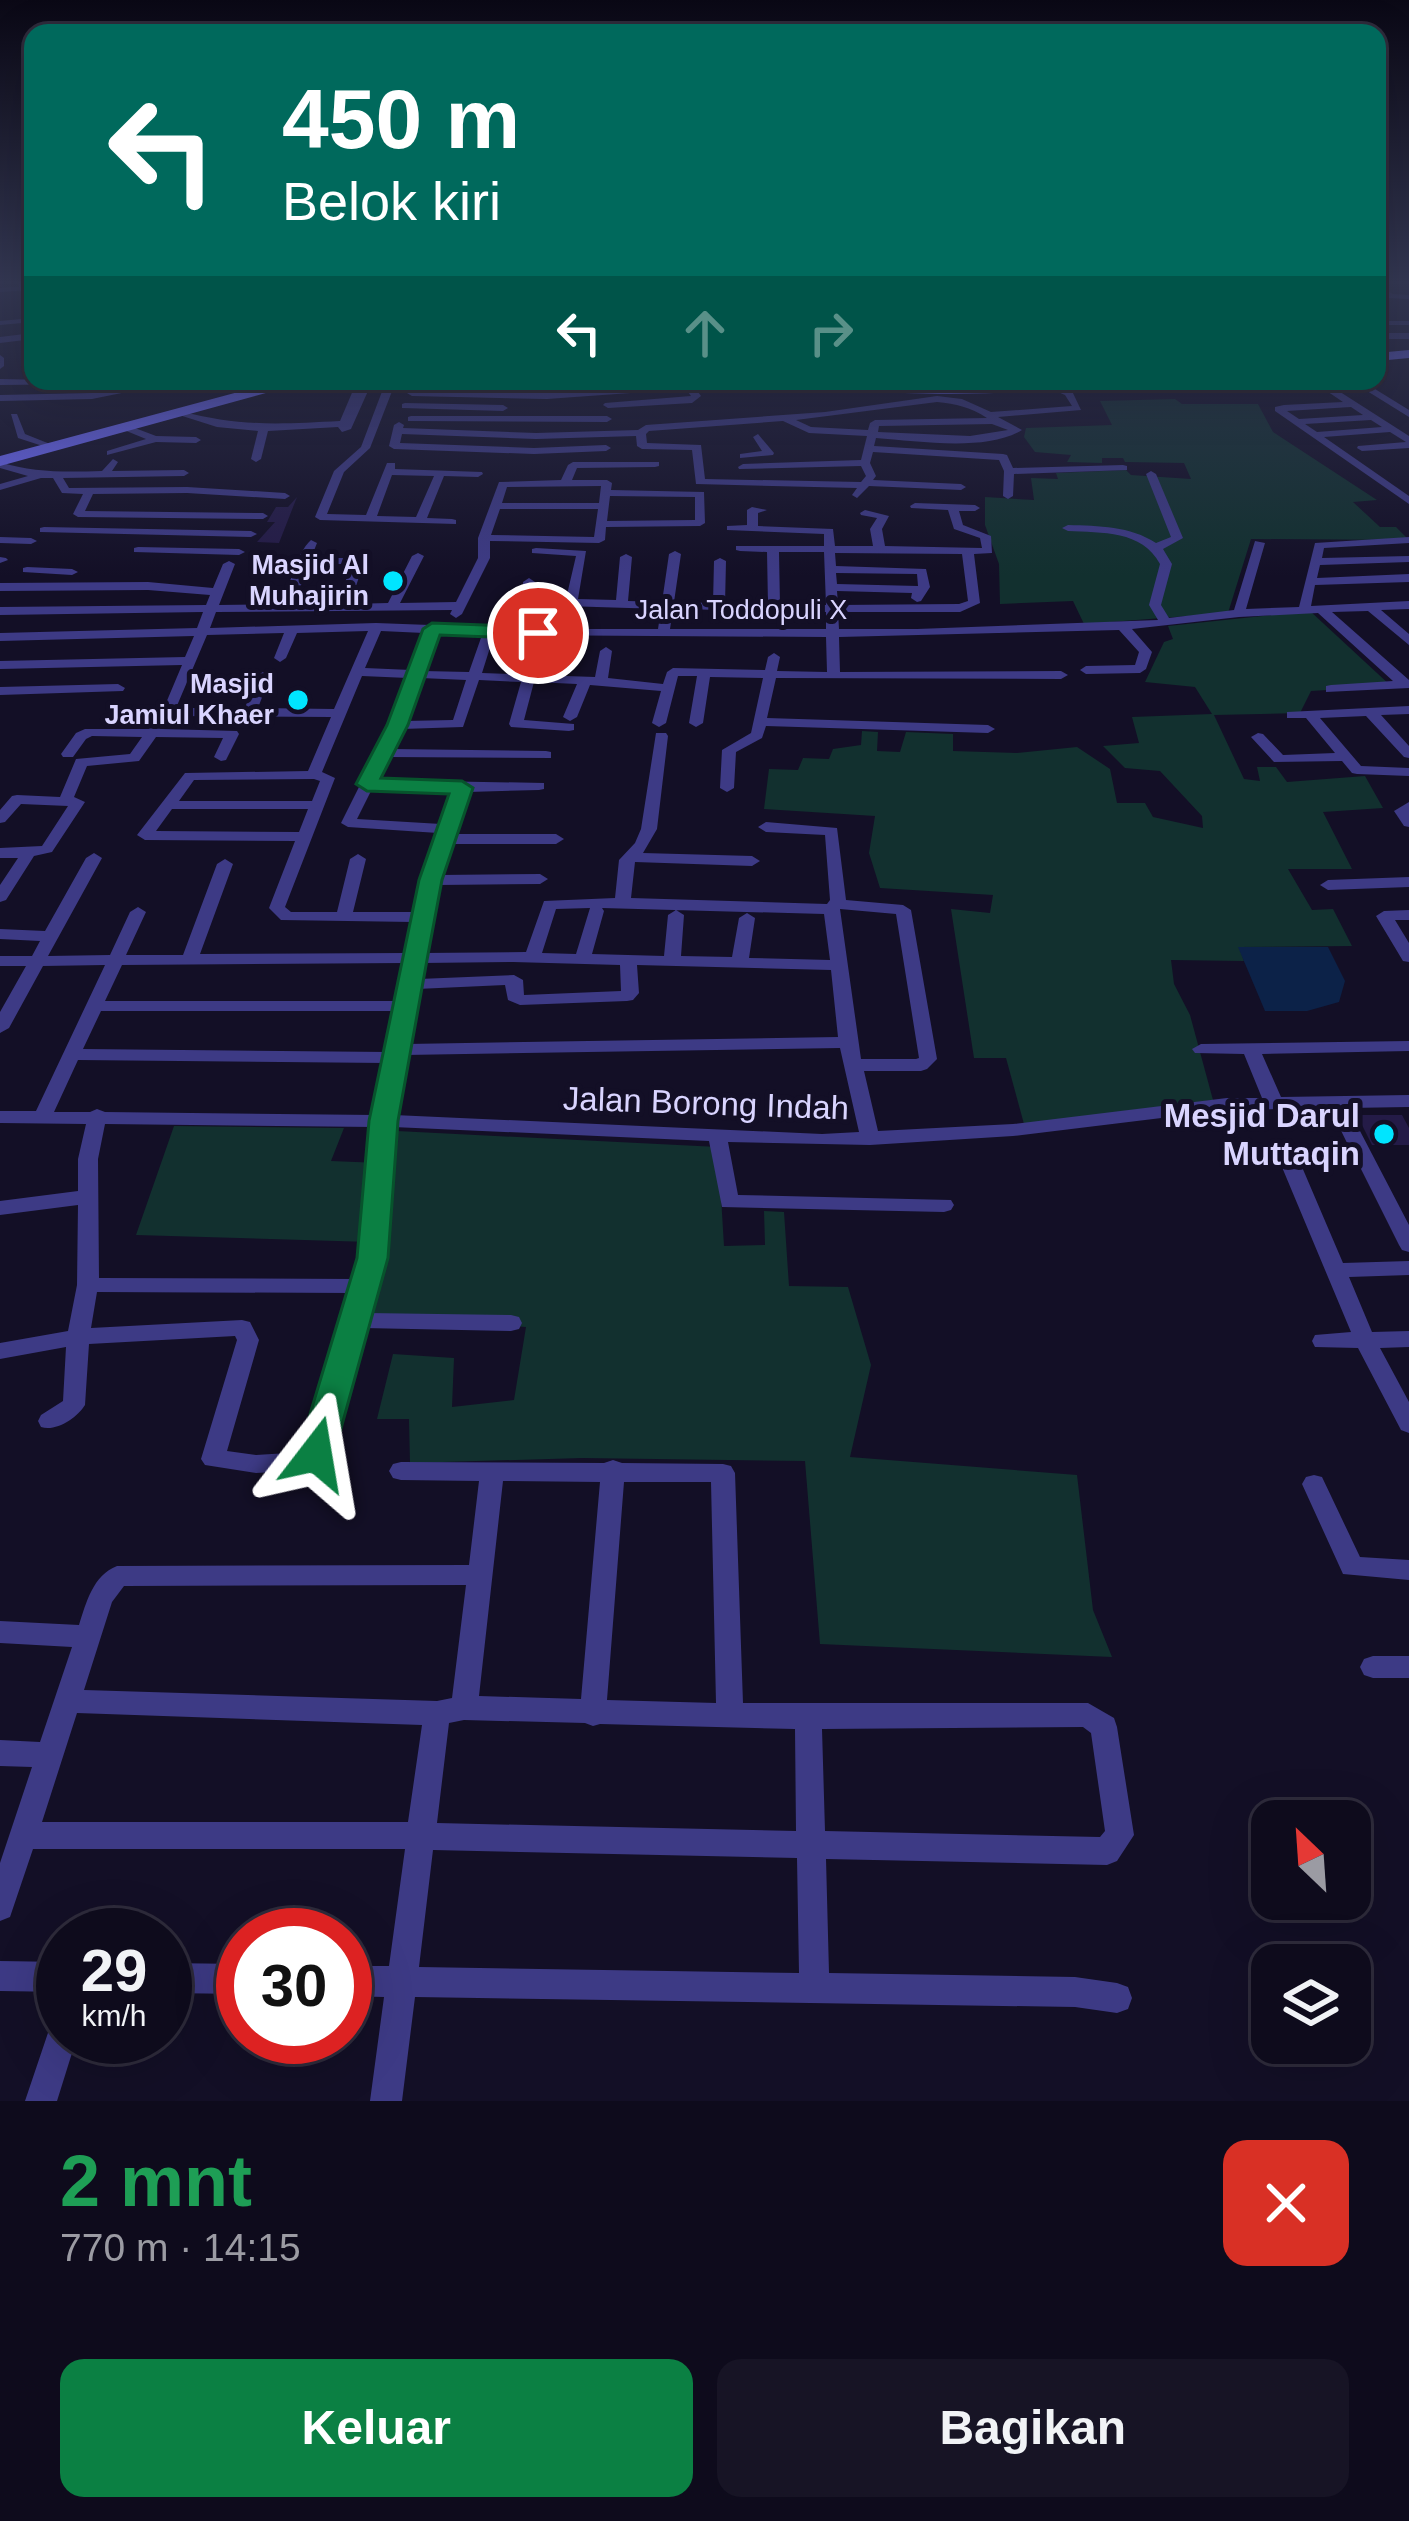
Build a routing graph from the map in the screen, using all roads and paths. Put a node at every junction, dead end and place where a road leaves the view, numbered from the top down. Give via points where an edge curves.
1 (126, 390) edge
2 (264, 390) edge
3 (360, 390) edge
4 (390, 390) edge
5 (412, 390) edge
6 (440, 390) edge
7 (692, 390) edge
8 (826, 390) edge
9 (901, 390) edge
10 (908, 390) edge
11 (1060, 390) edge
12 (1331, 390) edge
13 (1370, 390) edge
14 (0, 398) edge
15 (625, 400) junction
16 (546, 402) junction
17 (1353, 404) junction
18 (406, 406) junction
19 (1284, 408) junction
20 (837, 413) junction
21 (181, 414) junction
22 (1409, 414) edge
23 (718, 415) dead end
24 (14, 416) dead end
25 (783, 417) junction
26 (1373, 417) junction
27 (607, 419) dead end
28 (994, 419) junction
29 (1303, 421) junction
30 (540, 422) junction
31 (400, 425) junction
32 (127, 428) junction
33 (261, 428) junction
34 (1393, 429) junction
35 (641, 433) junction
36 (872, 434) junction
37 (536, 436) junction
38 (758, 437) dead end
39 (953, 437) junction
40 (917, 438) junction
41 (155, 439) junction
42 (1325, 439) junction
43 (196, 440) dead end
44 (1409, 442) edge
45 (51, 448) junction
46 (606, 448) dead end
47 (1362, 448) dead end
48 (869, 449) junction
49 (924, 453) junction
50 (358, 454) junction
51 (962, 455) junction
52 (488, 458) dead end
53 (162, 459) dead end
54 (256, 459) dead end
55 (392, 460) junction
56 (526, 460) dead end
57 (0, 463) edge
58 (865, 463) junction
59 (344, 466) junction
60 (742, 467) junction
61 (1123, 468) dead end
62 (1009, 471) junction
63 (155, 473) junction
64 (184, 473) dead end
65 (440, 473) junction
66 (105, 474) junction
67 (478, 474) dead end
68 (1151, 474) dead end
69 (31, 476) junction
70 (58, 480) junction
71 (519, 481) junction
72 (566, 482) junction
73 (746, 484) junction
74 (0, 487) edge
75 (863, 488) junction
76 (148, 490) junction
77 (88, 492) junction
78 (605, 494) junction
79 (654, 494) junction
80 (700, 494) junction
81 (716, 495) dead end
82 (285, 496) dead end
83 (1008, 496) dead end
84 (958, 497) junction
85 (1407, 497) edge
86 (212, 498) dead end
87 (242, 500) dead end
88 (494, 506) junction
89 (916, 506) dead end
90 (128, 507) dead end
91 (551, 507) junction
92 (975, 508) dead end
93 (816, 510) dead end
94 (865, 513) dead end
95 (146, 514) junction
96 (199, 515) junction
97 (230, 515) junction
98 (370, 519) junction
99 (420, 521) junction
100 (452, 522) dead end
101 (645, 523) junction
102 (700, 523) junction
103 (714, 523) dead end
104 (731, 528) dead end
105 (815, 528) junction
106 (1068, 528) dead end
107 (44, 530) dead end
108 (601, 530) junction
109 (133, 531) junction
110 (484, 538) junction
111 (507, 538) junction
112 (0, 540) edge
113 (1409, 540) edge
114 (31, 541) dead end
115 (540, 542) junction
116 (311, 543) dead end
117 (1259, 543) dead end
118 (1157, 547) junction
119 (241, 548) junction
120 (740, 548) dead end
121 (773, 548) junction
122 (831, 549) junction
123 (139, 550) dead end
124 (880, 551) junction
125 (675, 554) dead end
126 (968, 554) junction
127 (418, 556) dead end
128 (484, 558) junction
129 (1409, 559) edge
130 (720, 561) dead end
131 (302, 562) junction
132 (1316, 562) junction
133 (831, 569) junction
134 (28, 571) dead end
135 (1409, 578) edge
136 (529, 582) dead end
137 (1312, 583) junction
138 (0, 586) edge
139 (56, 586) junction
140 (832, 587) junction
141 (919, 590) junction
142 (213, 599) junction
143 (571, 602) junction
144 (622, 603) junction
145 (344, 604) junction
146 (288, 605) junction
147 (393, 605) junction
148 (1409, 605) edge
149 (459, 606) junction
150 (669, 606) junction
151 (719, 607) junction
152 (1371, 607) junction
153 (916, 608) junction
154 (774, 609) junction
155 (1304, 609) junction
156 (1322, 609) junction
157 (0, 610) edge
158 (36, 610) junction
159 (833, 610) junction
160 (1239, 614) junction
161 (1166, 623) junction
162 (1123, 626) junction
163 (376, 627) junction
164 (292, 629) junction
165 (441, 629) junction
166 (489, 631) junction
167 (201, 633) junction
168 (663, 634) junction
169 (833, 634) junction
170 (0, 637) edge
171 (20, 637) junction
172 (1409, 641) edge
173 (607, 651) dead end
174 (774, 657) dead end
175 (280, 658) dead end
176 (131, 662) junction
177 (191, 662) junction
178 (1, 665) edge
179 (1085, 670) dead end
180 (358, 672) junction
181 (704, 673) junction
182 (415, 674) junction
183 (475, 675) junction
184 (771, 675) junction
185 (1061, 675) dead end
186 (263, 676) dead end
187 (834, 676) junction
188 (529, 677) junction
189 (585, 680) junction
190 (601, 681) junction
191 (626, 684) junction
192 (1407, 684) edge
193 (118, 688) junction
194 (667, 688) junction
195 (1331, 689) dead end
196 (0, 691) edge
197 (621, 702) dead end
198 (109, 706) dead end
199 (1409, 710) edge
200 (169, 712) junction
201 (250, 712) junction
202 (338, 713) junction
203 (1371, 713) junction
204 (1292, 715) dead end
205 (1310, 715) junction
206 (761, 722) junction
207 (697, 723) dead end
208 (397, 725) junction
209 (988, 729) dead end
210 (152, 734) junction
211 (1258, 737) dead end
212 (382, 753) junction
213 (68, 754) dead end
214 (1409, 754) edge
215 (546, 755) dead end
216 (221, 757) dead end
217 (1343, 757) junction
218 (1409, 772) edge
219 (314, 775) junction
220 (367, 784) junction
221 (539, 786) dead end
222 (462, 788) junction
223 (727, 788) dead end
224 (67, 799) junction
225 (168, 805) junction
226 (316, 806) junction
227 (1409, 806) edge
228 (0, 819) edge
229 (1409, 823) edge
230 (766, 827) dead end
231 (446, 834) junction
232 (303, 837) junction
233 (556, 839) dead end
234 (0, 853) edge
235 (29, 853) junction
236 (631, 856) junction
237 (94, 858) dead end
238 (358, 859) dead end
239 (752, 861) dead end
240 (225, 864) dead end
241 (540, 879) dead end
242 (430, 880) junction
243 (1409, 882) edge
244 (1328, 885) dead end
245 (0, 896) edge
246 (622, 903) junction
247 (835, 907) junction
248 (596, 911) dead end
249 (138, 912) dead end
250 (676, 915) dead end
251 (1409, 915) edge
252 (344, 917) junction
253 (422, 917) junction
254 (747, 918) dead end
255 (0, 934) edge
256 (48, 936) junction
257 (1409, 957) edge
258 (190, 958) junction
259 (532, 958) junction
260 (583, 958) junction
261 (119, 959) junction
262 (628, 959) junction
263 (414, 960) junction
264 (671, 960) junction
265 (0, 961) edge
266 (36, 961) junction
267 (740, 962) junction
268 (839, 964) junction
269 (410, 984) junction
270 (515, 989) junction
271 (594, 998) junction
272 (97, 1006) junction
273 (406, 1006) junction
274 (508, 1019) dead end
275 (1, 1025) edge
276 (848, 1042) junction
277 (1409, 1046) edge
278 (1252, 1048) junction
279 (1202, 1049) dead end
280 (74, 1054) junction
281 (399, 1054) junction
282 (853, 1065) junction
283 (1409, 1101) edge
284 (1274, 1103) junction
285 (1337, 1104) junction
286 (97, 1115) junction
287 (43, 1116) junction
288 (0, 1117) edge
289 (384, 1121) junction
290 (718, 1139) junction
291 (871, 1139) junction
292 (1360, 1153) junction
293 (1244, 1154) dead end
294 (1287, 1155) junction
295 (87, 1197) junction
296 (944, 1205) dead end
297 (0, 1208) edge
298 (1409, 1245) edge
299 (1409, 1268) edge
300 (1336, 1270) junction
301 (88, 1285) junction
302 (364, 1286) junction
303 (351, 1320) junction
304 (511, 1323) dead end
305 (78, 1337) junction
306 (1409, 1339) edge
307 (1365, 1340) junction
308 (1323, 1341) dead end
309 (0, 1351) edge
310 (1408, 1418) edge
311 (49, 1421) dead end
312 (613, 1469) junction
313 (401, 1471) dead end
314 (492, 1473) junction
315 (1314, 1484) dead end
316 (1409, 1570) edge
317 (478, 1575) junction
318 (0, 1632) edge
319 (88, 1637) junction
320 (1373, 1667) dead end
321 (1409, 1667) edge
322 (67, 1701) junction
323 (451, 1711) junction
324 (593, 1714) junction
325 (730, 1714) junction
326 (808, 1717) junction
327 (0, 1753) edge
328 (50, 1755) junction
329 (23, 1835) junction
330 (419, 1836) junction
331 (812, 1844) junction
332 (2, 1894) edge
333 (0, 1976) edge
334 (36, 1977) edge
335 (372, 1981) edge
336 (400, 1981) junction
337 (814, 1984) junction
338 (1117, 1998) dead end
339 (53, 2064) edge
340 (41, 2101) edge
341 (386, 2101) edge

1 - 14 street
2 - 21 main road
3 - 33 street via 342,424
4 - 50 street
5 - 18 street
6 - 16 street
7 - 15 street via 692,400
8 - 20 street
9 - 20 street
10 - 28 street via 976,406
11 - 28 street via 1078,409
12 - 17 street
13 - 22 street
15 - 16 street
15 - 23 street via 654,418
16 - 18 street
16 - 30 street
17 - 19 street
17 - 26 street
18 - 31 street
19 - 29 street
19 - 42 street via 1278,409
20 - 25 street
21 - 32 main road
21 - 33 street
24 - 45 street via 19,434
25 - 35 street
25 - 36 street via 809,430
26 - 29 street
26 - 34 street
27 - 30 street
28 - 36 street via 887,420 872,425
28 - 39 street via 1017,430
29 - 42 street
30 - 31 street
30 - 37 street
31 - 37 street
31 - 55 street
32 - 41 street
32 - 45 main road
33 - 54 street
34 - 42 street
34 - 44 street
35 - 37 street
35 - 73 street via 642,446 697,447 700,482
36 - 40 street
36 - 48 street
38 - 60 street via 769,453 744,456
39 - 40 street
39 - 51 street
40 - 49 street
41 - 43 street
41 - 66 street via 112,458
42 - 85 street
44 - 47 street
45 - 57 main road
46 - 55 street
48 - 49 street
48 - 58 street
49 - 51 street
50 - 55 street
50 - 59 street
51 - 62 street via 1003,457
51 - 84 street
52 - 55 street
53 - 63 street
55 - 59 street
55 - 65 street
55 - 98 street
56 - 71 street
57 - 69 street
58 - 60 street
58 - 75 street via 872,471
59 - 98 street via 320,517
60 - 73 street
61 - 62 street
62 - 83 street
63 - 64 street
63 - 66 street
63 - 76 street
65 - 67 street
65 - 99 street
66 - 70 street
68 - 118 street via 1177,538
69 - 70 street
69 - 74 street
70 - 77 street via 66,491
71 - 72 street
71 - 88 street via 502,484
72 - 78 street
72 - 78 street via 573,462 655,462 655,482
73 - 75 street via 804,492
75 - 84 street
76 - 77 street
76 - 82 street
76 - 90 street
76 - 95 street
77 - 95 street via 79,514
78 - 79 street
78 - 91 street
78 - 108 street
79 - 80 street
79 - 101 street
80 - 81 street
80 - 102 street
84 - 89 street
84 - 92 street
84 - 126 street via 958,527 985,536 990,549
86 - 96 street
87 - 97 street
88 - 91 street
88 - 110 street
91 - 115 street
93 - 105 street
94 - 124 street via 884,516 876,529
95 - 96 street
95 - 109 street
96 - 97 street
97 - 119 street via 267,512
98 - 99 street
99 - 100 street
101 - 102 street
101 - 108 street
101 - 144 street via 627,554
102 - 103 street
104 - 105 street
105 - 122 street via 829,531
106 - 118 street via 1127,533
107 - 109 street
108 - 115 street
109 - 119 street
110 - 111 street
110 - 128 street
111 - 115 street
111 - 128 street via 501,556
112 - 114 street
113 - 132 street via 1319,545
115 - 143 street via 582,553
116 - 131 street
117 - 160 street
118 - 161 street via 1166,564 1155,604
119 - 123 street via 184,557
119 - 142 street
120 - 121 street
121 - 122 street
121 - 154 street
122 - 124 street
122 - 133 street
124 - 126 street
125 - 150 street
126 - 153 street via 974,603
127 - 147 street
128 - 149 street
129 - 132 street
130 - 151 street
131 - 145 street via 351,567
131 - 146 street
132 - 137 street
133 - 140 street
133 - 141 street via 922,571
134 - 139 street via 76,567
135 - 137 street
136 - 143 street via 529,601
137 - 155 street
138 - 139 street
139 - 142 street via 167,581
139 - 158 street
140 - 141 street
140 - 159 street
141 - 153 street
142 - 146 street
142 - 158 street
142 - 167 street
143 - 144 street
144 - 150 street
145 - 146 street
145 - 147 street
147 - 149 street
148 - 152 street, Jalan Toddopuli X
149 - 165 street
150 - 151 street
150 - 168 street
151 - 154 street
152 - 156 street, Jalan Toddopuli X
152 - 172 street
153 - 159 street
154 - 159 street
155 - 156 street, Jalan Toddopuli X
155 - 160 street, Jalan Toddopuli X
156 - 192 street
157 - 158 street
158 - 171 street
159 - 169 street
160 - 161 street, Jalan Toddopuli X
161 - 162 street, Jalan Toddopuli X
162 - 169 street, Jalan Toddopuli X
162 - 179 street via 1146,652 1140,669
163 - 164 street, Jalan Toddopuli X
163 - 165 street, Jalan Toddopuli X
163 - 180 street
164 - 167 street, Jalan Toddopuli X
164 - 175 street
165 - 166 street, Jalan Toddopuli X
165 - 182 street
166 - 168 street, Jalan Toddopuli X
166 - 183 street
167 - 171 street, Jalan Toddopuli X
167 - 177 street
168 - 169 street, Jalan Toddopuli X
169 - 187 street
170 - 171 street, Jalan Toddopuli X
171 - 178 street
173 - 190 street
174 - 184 street
176 - 177 street
176 - 178 street
176 - 193 street
177 - 200 street
180 - 182 street
180 - 202 street
181 - 184 street
181 - 194 street via 670,673
181 - 207 street
182 - 183 street
182 - 208 street
183 - 188 street
183 - 208 street via 458,724
184 - 187 street
184 - 206 street
185 - 187 street
186 - 201 street
188 - 189 street
188 - 189 street via 516,724 569,722
189 - 190 street
190 - 191 street
191 - 194 street
191 - 197 street
192 - 195 street
193 - 196 street
193 - 198 street
194 - 236 street via 649,829
199 - 203 street
200 - 201 street
200 - 210 street
201 - 202 street
202 - 219 street
203 - 205 street
203 - 214 street
204 - 205 street
205 - 217 street
206 - 209 street
206 - 223 street via 758,735 729,750
208 - 212 street
210 - 213 street via 86,733
210 - 216 street via 232,734
210 - 224 street via 134,758 81,762
211 - 217 street via 1279,759
212 - 215 street
212 - 220 street
217 - 218 street via 1360,771
219 - 225 street via 194,775
219 - 226 street via 328,778
220 - 222 street
220 - 231 street via 349,825
221 - 222 street
222 - 231 street
224 - 228 street via 14,800
224 - 235 street via 78,802 56,836 44,851
225 - 226 street
225 - 232 street via 145,837
226 - 232 street
227 - 229 street via 1401,811
230 - 247 street via 832,830
231 - 233 street
231 - 242 street
232 - 252 street via 278,913
234 - 235 street
235 - 245 street
236 - 239 street
236 - 246 street
237 - 256 street
238 - 252 street
240 - 258 street
241 - 242 street
242 - 253 street
243 - 244 street
246 - 247 street
246 - 259 street via 550,904
247 - 268 street
247 - 282 street via 903,910 928,1059
248 - 260 street
249 - 261 street
250 - 264 street
251 - 257 street via 1384,916
252 - 253 street
253 - 263 street
254 - 267 street
255 - 256 street
256 - 266 street
258 - 261 street
258 - 263 street
259 - 260 street
259 - 263 street
260 - 262 street
261 - 266 street
261 - 272 street
262 - 264 street
262 - 271 street via 630,994
263 - 269 street
264 - 267 street
265 - 266 street
266 - 275 street
267 - 268 street
268 - 276 street
269 - 270 street
269 - 273 street
270 - 271 street
270 - 271 street via 516,969 525,965 591,967
270 - 274 street
272 - 273 street
272 - 280 street
273 - 281 street
276 - 281 street
276 - 282 street
277 - 278 street
278 - 279 street
278 - 284 street
280 - 281 street
280 - 287 street
281 - 289 street
282 - 291 street
283 - 285 street, Jalan Borong Indah
284 - 285 street, Jalan Borong Indah
284 - 291 street, Jalan Borong Indah
285 - 292 street
286 - 287 street, Jalan Borong Indah
286 - 289 street, Jalan Borong Indah
286 - 295 street
287 - 288 street, Jalan Borong Indah
289 - 290 street, Jalan Borong Indah
289 - 302 street
290 - 291 street, Jalan Borong Indah
290 - 296 street via 729,1202
292 - 294 street
292 - 298 street
293 - 294 street
294 - 300 street
295 - 297 street
295 - 301 street
299 - 300 street
300 - 307 street
301 - 302 street
301 - 305 street
302 - 303 street
303 - 304 street
303 - 305 street via 316,1454 306,1463 213,1459 246,1330
305 - 309 street
305 - 311 street via 74,1405
306 - 307 street
307 - 308 street
307 - 310 street
312 - 314 street
312 - 324 street
312 - 325 street via 725,1476
313 - 314 street
314 - 317 street
315 - 316 street via 1352,1567
317 - 319 street via 126,1573 105,1589
317 - 323 street
318 - 319 street
319 - 322 street
320 - 321 street
322 - 323 street
322 - 328 street
323 - 324 street
323 - 330 street
324 - 325 street
325 - 326 street
326 - 331 street
326 - 331 street via 1093,1716 1104,1727 1120,1835 1107,1851
327 - 328 street
328 - 329 street
329 - 330 street
329 - 332 street
330 - 331 street
330 - 336 street
331 - 337 street
333 - 334 street
335 - 336 street
336 - 337 street
336 - 341 street
337 - 338 street
339 - 340 street

